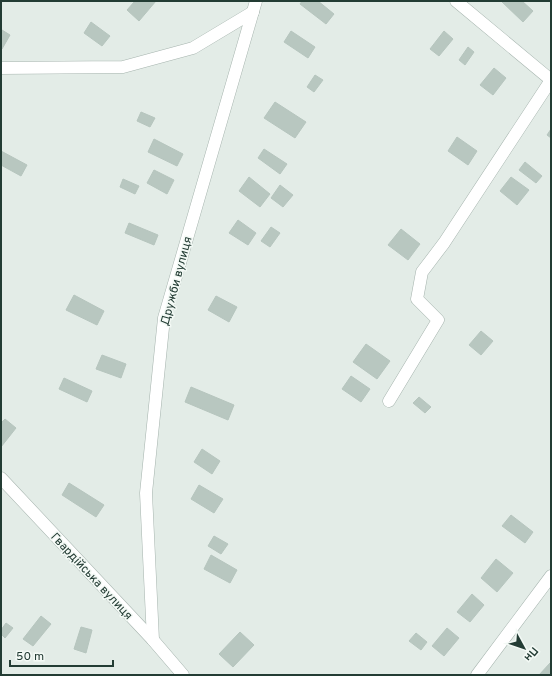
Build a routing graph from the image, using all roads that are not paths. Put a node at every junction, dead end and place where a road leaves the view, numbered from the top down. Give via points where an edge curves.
1 (456, 1) edge
2 (254, 6) edge
3 (1, 68) edge
4 (551, 80) edge
5 (389, 401) dead end
6 (1, 478) edge
7 (551, 576) edge
8 (153, 640) junction
9 (183, 675) edge
10 (477, 675) edge

1 - 4 street
2 - 3 street via 193,48 123,67
2 - 8 street, Дружби вулиця via 164,318 146,493
4 - 5 street via 444,243 422,272 417,299 438,320
6 - 8 street, Гвардійська вулиця
7 - 10 street
8 - 9 street, Гвардійська вулиця

